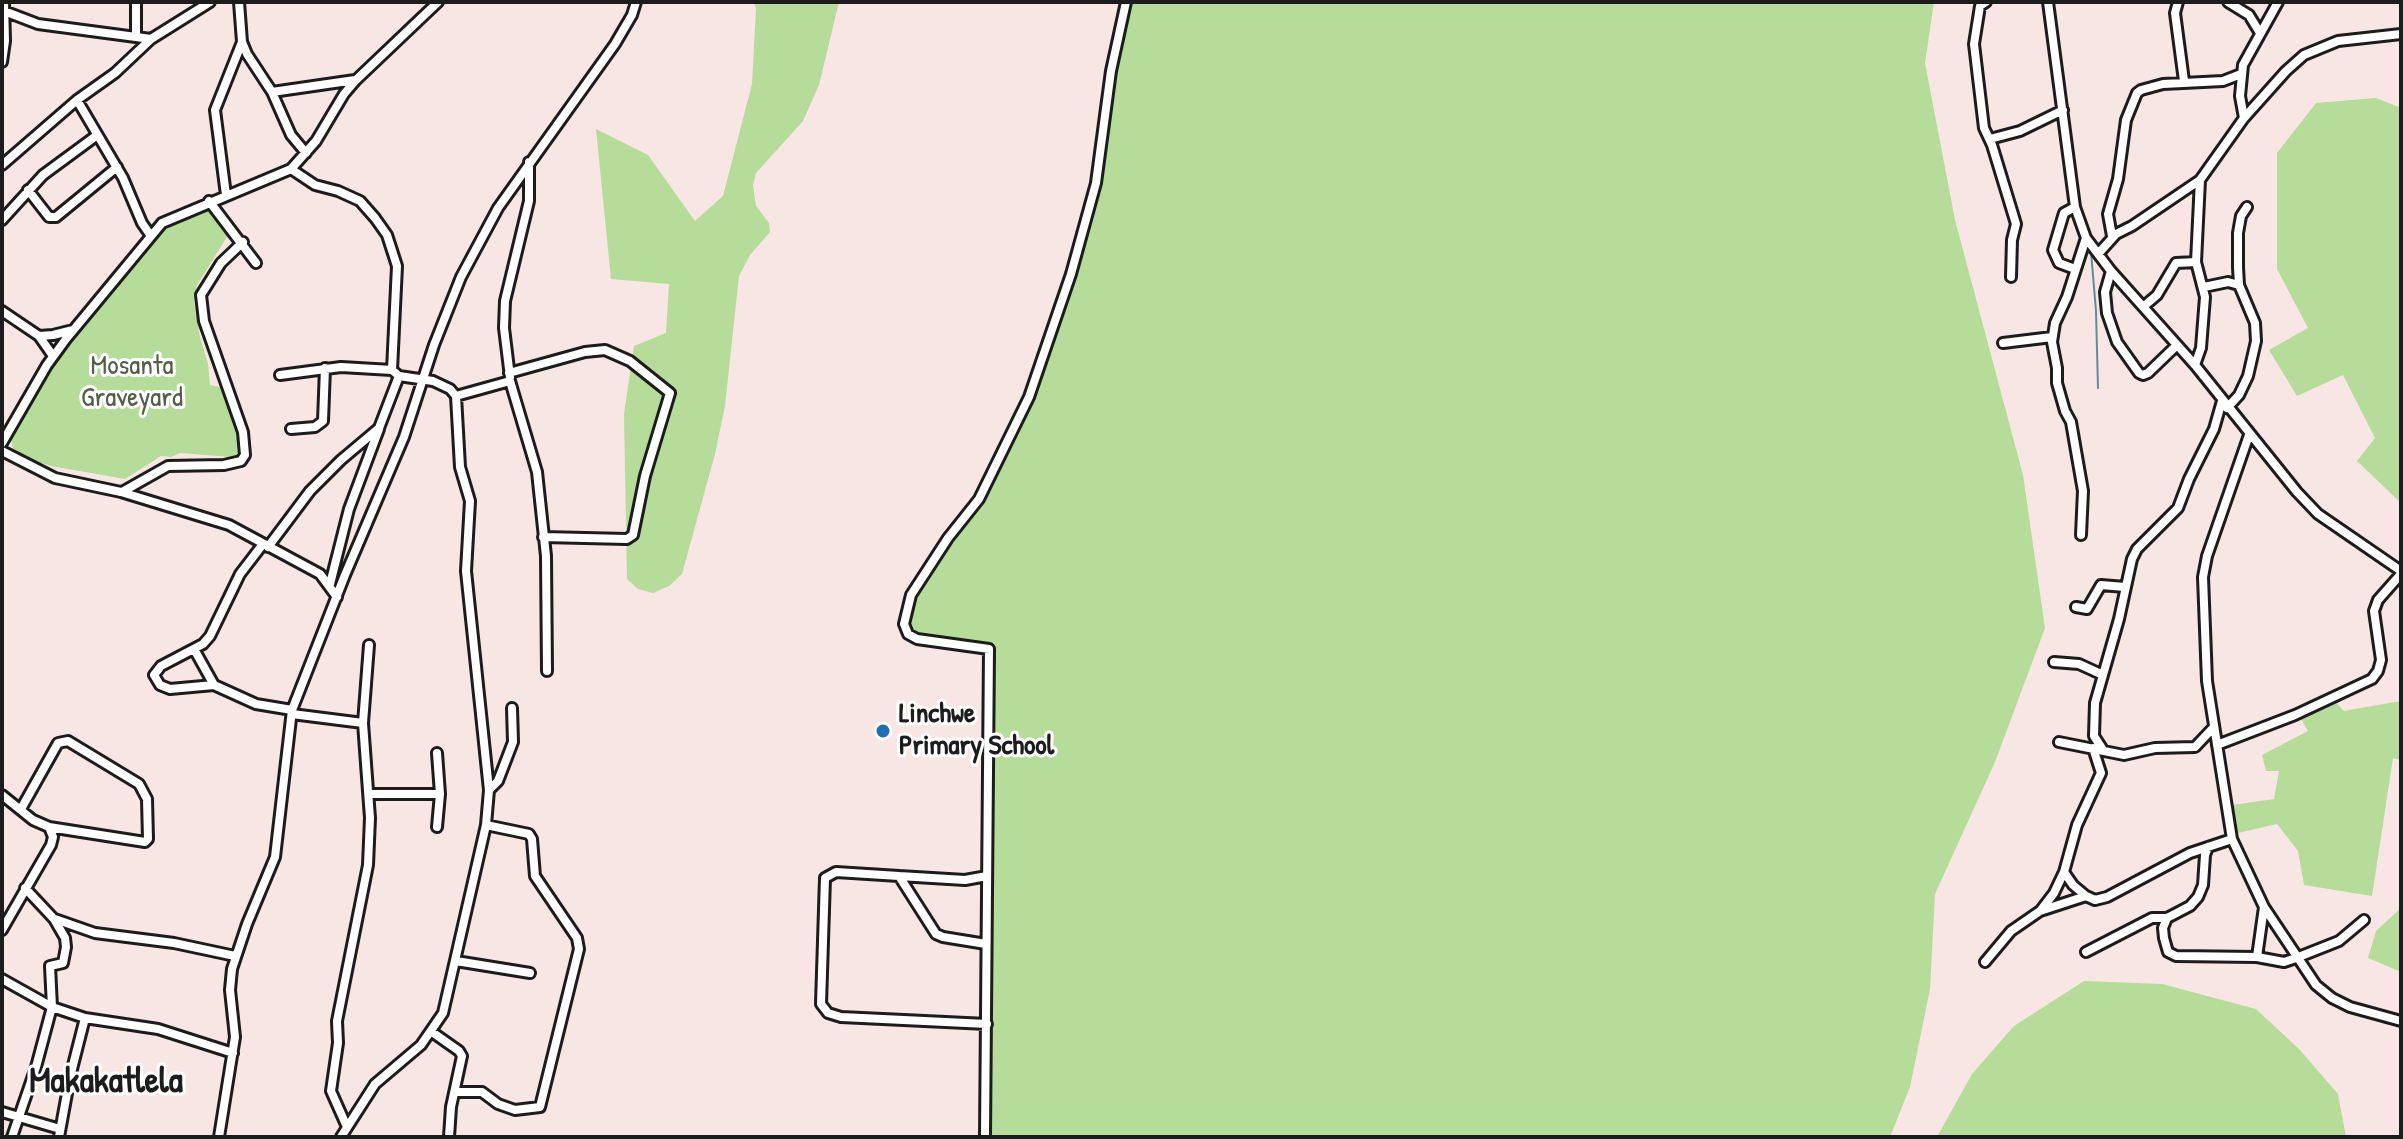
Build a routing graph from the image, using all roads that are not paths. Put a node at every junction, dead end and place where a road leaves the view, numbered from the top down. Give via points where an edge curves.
1 (136, 2) edge
2 (210, 2) edge
3 (239, 2) edge
4 (438, 2) edge
5 (636, 2) edge
6 (1126, 2) edge
7 (1986, 2) edge
8 (2048, 2) edge
9 (2178, 2) edge
10 (2228, 2) edge
11 (2278, 2) edge
12 (4, 7) edge
13 (2260, 33) junction
14 (2401, 34) edge
15 (136, 36) junction
16 (151, 39) junction
17 (242, 42) junction
18 (2, 62) edge
19 (2241, 74) junction
20 (356, 80) junction
21 (2184, 81) junction
22 (272, 92) junction
23 (77, 100) junction
24 (2063, 110) junction
25 (2244, 118) junction
26 (96, 136) junction
27 (1990, 139) junction
28 (306, 153) junction
29 (529, 162) junction
30 (2, 165) edge
31 (117, 167) junction
32 (291, 169) junction
33 (2200, 180) junction
34 (28, 190) junction
35 (226, 195) junction
36 (209, 201) junction
37 (2075, 207) junction
38 (2247, 207) dead end
39 (2, 220) edge
40 (151, 236) junction
41 (2112, 236) junction
42 (2086, 238) junction
43 (243, 242) junction
44 (2098, 254) junction
45 (2196, 262) junction
46 (256, 263) dead end
47 (2075, 269) junction
48 (2111, 271) junction
49 (2011, 277) dead end
50 (2239, 285) junction
51 (2204, 287) junction
52 (2143, 307) junction
53 (2, 311) edge
54 (74, 330) junction
55 (39, 336) junction
56 (2052, 337) junction
57 (2003, 343) dead end
58 (2177, 345) junction
59 (53, 356) junction
60 (2195, 365) junction
61 (325, 368) junction
62 (396, 373) junction
63 (280, 375) dead end
64 (510, 377) junction
65 (424, 378) junction
66 (456, 396) junction
67 (2225, 404) junction
68 (379, 428) junction
69 (291, 429) dead end
70 (2249, 435) junction
71 (2, 443) edge
72 (2, 451) edge
73 (121, 492) junction
74 (2081, 535) dead end
75 (543, 537) junction
76 (266, 546) junction
77 (2401, 573) edge
78 (330, 584) junction
79 (2125, 587) junction
80 (337, 597) junction
81 (2076, 607) dead end
82 (369, 645) dead end
83 (194, 649) junction
84 (2054, 662) dead end
85 (547, 671) dead end
86 (2103, 675) junction
87 (214, 685) junction
88 (512, 708) dead end
89 (292, 712) junction
90 (363, 723) junction
91 (2214, 727) junction
92 (2059, 742) dead end
93 (2217, 745) junction
94 (2093, 748) junction
95 (2103, 750) junction
96 (437, 753) dead end
97 (489, 790) junction
98 (369, 794) junction
99 (440, 794) junction
100 (2, 795) edge
101 (21, 809) junction
102 (486, 825) junction
103 (49, 827) junction
104 (437, 827) dead end
105 (2232, 839) junction
106 (2208, 847) junction
107 (2064, 872) junction
108 (899, 876) junction
109 (987, 876) junction
110 (25, 888) junction
111 (2086, 896) junction
112 (2264, 907) junction
113 (2040, 911) junction
114 (2167, 918) junction
115 (54, 919) junction
116 (2364, 920) dead end
117 (2, 930) edge
118 (986, 944) junction
119 (2086, 952) dead end
120 (235, 956) junction
121 (2257, 957) junction
122 (2296, 958) junction
123 (456, 961) junction
124 (1985, 962) dead end
125 (530, 973) dead end
126 (2, 979) edge
127 (52, 1007) junction
128 (85, 1018) junction
129 (2401, 1021) edge
130 (987, 1024) junction
131 (432, 1032) junction
132 (233, 1053) junction
133 (455, 1092) junction
134 (2, 1112) edge
135 (18, 1119) junction
136 (347, 1127) junction
137 (59, 1133) edge
138 (12, 1137) edge
139 (219, 1137) edge
140 (341, 1137) edge
141 (449, 1137) edge
142 (985, 1137) edge

1 - 15 street
2 - 16 street
3 - 17 street
4 - 20 street
5 - 29 street via 615,44
6 - 109 street via 1096,183 1029,397 979,499 911,595 904,624 917,639 989,649
7 - 27 street via 1980,6 1973,41
8 - 24 street
9 - 21 street
10 - 13 street via 2249,15
11 - 13 street
12 - 15 street via 38,24
12 - 18 street
13 - 19 street
14 - 25 street via 2338,41 2310,51
15 - 16 street
16 - 23 street
17 - 22 street
17 - 35 street via 215,110
19 - 21 street via 2223,81
19 - 25 street
20 - 22 street
20 - 28 street
21 - 41 street via 2141,90 2130,107 2108,214
22 - 28 street via 291,135
23 - 26 street
23 - 30 street
24 - 27 street
24 - 37 street
25 - 33 street
26 - 31 street
26 - 34 street
27 - 49 street via 2016,224
28 - 32 street
29 - 64 street via 529,201 505,301
29 - 65 street via 461,277
31 - 34 street via 56,217 49,217
31 - 40 street
32 - 35 street
32 - 62 street via 315,185 360,201 387,235 397,266
33 - 41 street
33 - 45 street
34 - 39 street
35 - 36 street
36 - 40 street via 162,223
36 - 43 street
37 - 42 street
37 - 47 street via 2064,213 2053,250 2059,263
38 - 50 street via 2238,233
40 - 54 street
41 - 44 street
42 - 44 street
42 - 47 street
43 - 46 street
43 - 73 street via 221,263 201,295 204,321 243,432 245,455 224,465 168,466
44 - 48 street
45 - 51 street
45 - 52 street via 2176,263
47 - 56 street
48 - 52 street
48 - 58 street via 2107,313 2117,342 2139,373 2148,373
50 - 51 street
50 - 67 street via 2255,323 2256,341 2239,395
51 - 60 street
52 - 58 street
53 - 55 street
54 - 55 street
54 - 59 street
55 - 59 street
56 - 57 street
56 - 74 street via 2057,383 2071,422 2083,491
58 - 60 street
59 - 71 street
60 - 67 street
61 - 62 street
61 - 63 street
61 - 69 street via 323,421 304,430
62 - 65 street
62 - 68 street
64 - 66 street
64 - 75 street via 537,472
64 - 75 street via 605,350 630,361 670,393 633,535
65 - 66 street
65 - 80 street
66 - 97 street via 460,467 470,501 466,571
67 - 70 street
67 - 79 street via 2178,508 2137,549
68 - 76 street via 310,491
68 - 78 street via 349,509
70 - 77 street via 2318,514
70 - 91 street via 2203,577
72 - 73 street via 55,478
73 - 76 street via 213,519
75 - 85 street
76 - 78 street
76 - 83 street via 240,574 210,636
77 - 93 street via 2374,611 2381,660 2372,679
78 - 80 street
79 - 81 street via 2101,585 2087,609
79 - 86 street
80 - 89 street
82 - 90 street
83 - 87 street
83 - 87 street via 156,669 156,681 170,689
84 - 86 street via 2079,664
86 - 95 street via 2093,732
87 - 89 street via 256,704
88 - 97 street via 513,742 498,781
89 - 90 street
89 - 120 street via 276,849
90 - 98 street
91 - 93 street
91 - 95 street via 2195,747 2124,755
92 - 94 street
93 - 105 street
94 - 95 street
94 - 107 street via 2101,773 2077,825
96 - 99 street
97 - 102 street
98 - 99 street
98 - 136 street via 368,865 337,1021 331,1091
99 - 104 street
100 - 101 street
101 - 103 street
101 - 103 street via 63,740 133,778 145,792 145,842
102 - 123 street
102 - 133 street via 529,834 535,876 579,949 540,1107 515,1110 482,1092
103 - 110 street via 51,845
105 - 106 street
105 - 112 street
106 - 111 street via 2107,897
106 - 114 street via 2198,897
107 - 111 street
107 - 113 street
108 - 109 street
108 - 118 street via 936,934
108 - 130 street via 836,872 825,878 821,1004 841,1017
109 - 118 street
110 - 115 street
110 - 117 street
111 - 113 street
112 - 121 street
112 - 122 street
113 - 124 street via 2011,931
114 - 119 street via 2152,918
114 - 121 street via 2164,938 2168,952 2176,956
115 - 120 street via 95,933
115 - 127 street via 66,947 63,963 50,966
116 - 122 street via 2339,941
118 - 130 street
120 - 132 street via 230,990
121 - 122 street via 2284,962
122 - 129 street via 2332,998
123 - 125 street
123 - 131 street via 443,1013
126 - 127 street
127 - 128 street
127 - 135 street
128 - 132 street via 158,1029
128 - 137 street
130 - 142 street
131 - 133 street via 462,1056
131 - 136 street via 375,1084
132 - 139 street
133 - 141 street
134 - 135 street
135 - 137 street
135 - 138 street
136 - 140 street

